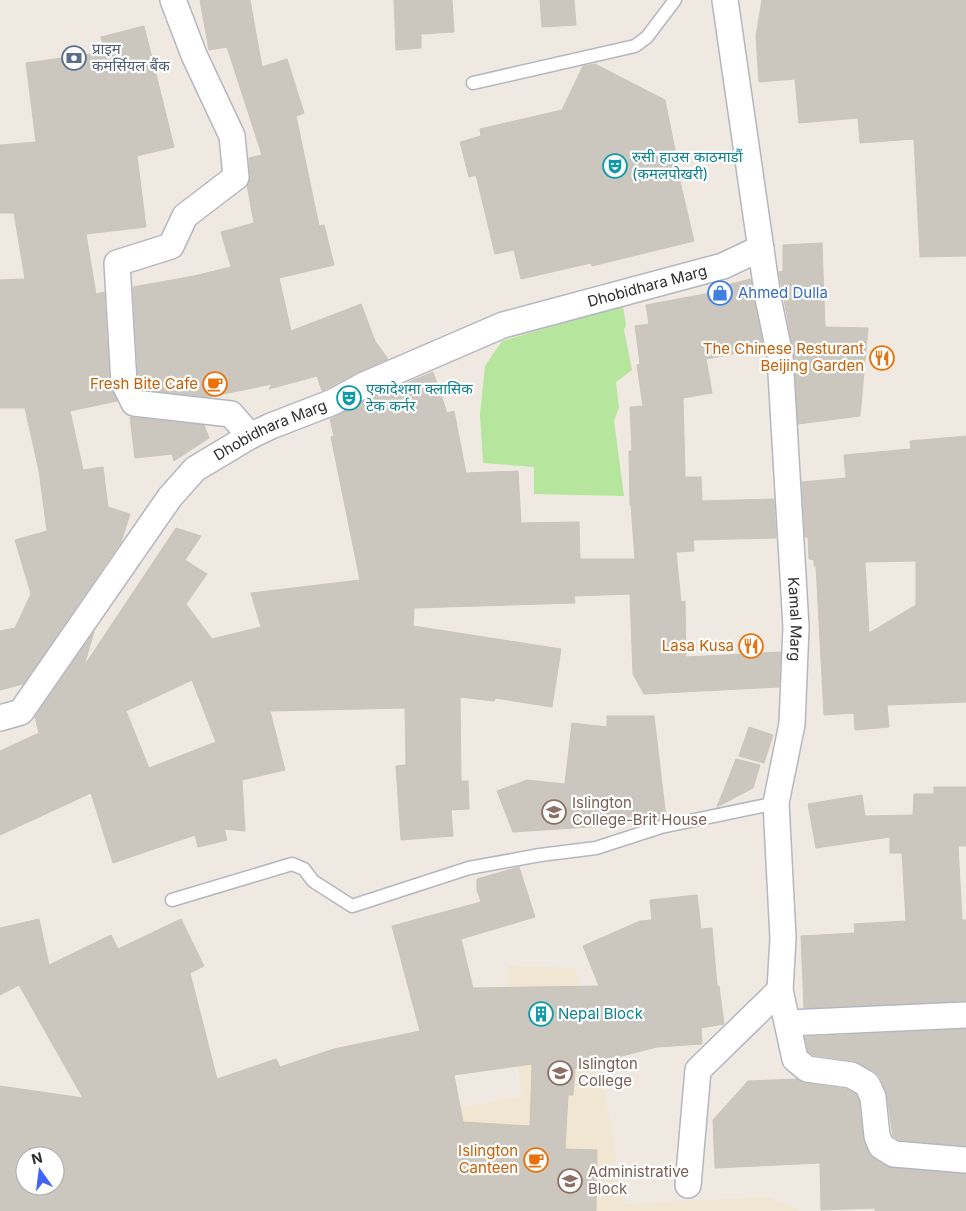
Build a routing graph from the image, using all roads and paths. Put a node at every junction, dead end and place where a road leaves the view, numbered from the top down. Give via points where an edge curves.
1 (173, 0) edge
2 (675, 0) edge
3 (725, 0) edge
4 (473, 83) dead end
5 (761, 248) junction
6 (250, 436) junction
7 (0, 718) edge
8 (776, 804) junction
9 (172, 900) dead end
10 (780, 990) junction
11 (966, 1015) edge
12 (788, 1023) junction
13 (966, 1160) edge
14 (688, 1185) dead end

1 - 6 street via 194,55 232,136 236,177 185,216 171,246 117,263 124,383 134,403 231,414
2 - 4 lane via 647,37 635,46
3 - 5 street, Kamal Marg
5 - 6 street, Dhobidhara Marg via 723,266 503,325
5 - 8 street, Kamal Marg via 780,356 796,627 792,724
6 - 7 street, Dhobidhara Marg via 195,469 170,497 21,712
8 - 9 lane via 661,827 596,848 540,854 469,868 352,906 313,881 304,869 292,864
8 - 10 street, Kamal Marg via 783,938
10 - 12 street, Kamal Marg
10 - 14 street via 698,1070
11 - 12 street
12 - 13 street, Kamal Marg via 795,1059 807,1069 851,1075 867,1084 873,1097 876,1136 881,1146 894,1154

